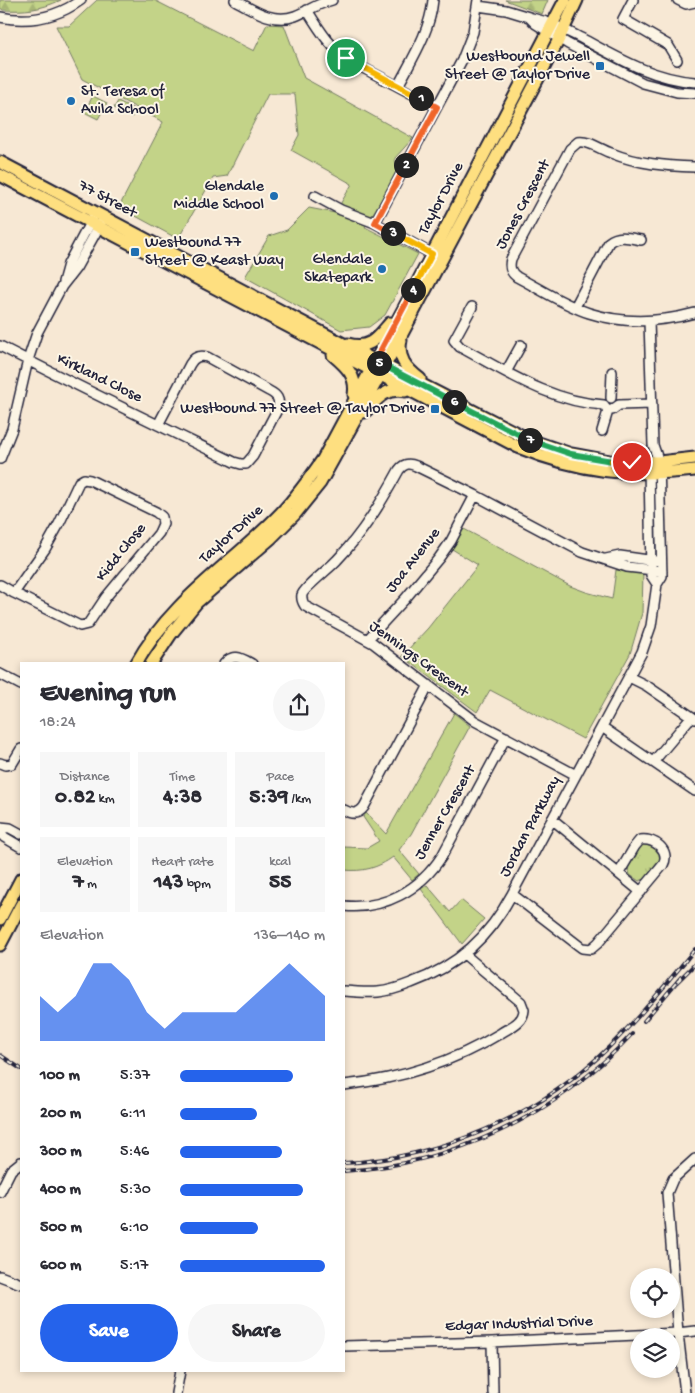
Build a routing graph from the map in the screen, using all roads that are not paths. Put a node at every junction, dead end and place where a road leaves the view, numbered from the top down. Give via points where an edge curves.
1 (81, 0) edge
2 (235, 0) edge
3 (332, 0) edge
4 (433, 0) edge
5 (565, 0) edge
6 (577, 0) edge
7 (633, 0) edge
8 (678, 0) edge
9 (695, 2) edge
10 (478, 3) edge
11 (308, 10) junction
12 (0, 17) edge
13 (556, 31) junction
14 (677, 60) dead end
15 (695, 82) edge
16 (398, 86) junction
17 (695, 93) edge
18 (437, 107) junction
19 (0, 162) edge
20 (695, 167) edge
21 (0, 175) edge
22 (315, 196) dead end
23 (100, 215) junction
24 (375, 223) junction
25 (94, 225) junction
26 (641, 240) dead end
27 (432, 254) junction
28 (405, 306) junction
29 (472, 307) dead end
30 (575, 307) junction
31 (695, 313) edge
32 (649, 321) junction
33 (403, 332) junction
34 (334, 339) junction
35 (316, 341) junction
36 (521, 345) dead end
37 (0, 346) edge
38 (28, 360) junction
39 (377, 368) junction
40 (506, 372) junction
41 (612, 372) dead end
42 (414, 394) junction
43 (443, 396) junction
44 (611, 398) junction
45 (352, 404) junction
46 (652, 404) junction
47 (619, 405) junction
48 (606, 408) junction
49 (353, 423) junction
50 (158, 425) junction
51 (602, 431) dead end
52 (5, 434) edge
53 (695, 458) edge
54 (0, 460) edge
55 (654, 468) junction
56 (695, 470) edge
57 (475, 495) junction
58 (662, 561) junction
59 (651, 565) junction
60 (662, 571) junction
61 (657, 584) junction
62 (0, 586) edge
63 (14, 593) junction
64 (368, 639) junction
65 (137, 662) edge
66 (152, 662) edge
67 (226, 662) edge
68 (247, 662) edge
69 (0, 674) edge
70 (629, 677) junction
71 (20, 684) edge
72 (429, 685) junction
73 (693, 718) edge
74 (602, 726) junction
75 (506, 737) junction
76 (20, 751) edge
77 (654, 761) junction
78 (0, 763) edge
79 (576, 775) junction
80 (694, 787) edge
81 (345, 810) edge
82 (552, 820) junction
83 (0, 827) edge
84 (0, 831) edge
85 (20, 833) edge
86 (20, 845) edge
87 (619, 873) junction
88 (20, 881) edge
89 (641, 892) junction
90 (512, 894) junction
91 (345, 906) edge
92 (20, 907) edge
93 (0, 919) edge
94 (0, 945) edge
95 (464, 954) junction
96 (345, 991) edge
97 (345, 1085) edge
98 (695, 1159) edge
99 (20, 1163) edge
100 (0, 1192) edge
101 (0, 1276) edge
102 (20, 1284) edge
103 (678, 1328) edge
104 (695, 1331) edge
105 (680, 1333) edge
106 (630, 1335) edge
107 (492, 1342) junction
108 (345, 1346) edge
109 (680, 1350) edge
110 (180, 1372) edge
111 (176, 1393) edge
112 (493, 1393) edge
113 (685, 1393) edge

1 - 12 street via 41,18 19,20
2 - 11 street via 271,17 288,18
3 - 11 street
4 - 16 street via 424,35
5 - 13 main road, Taylor Drive
6 - 13 main road, Taylor Drive
7 - 14 street via 623,20 668,45
8 - 9 street via 686,4
10 - 13 street via 529,17
10 - 18 street via 473,32
11 - 16 street via 322,34 340,54
13 - 15 street via 645,71
13 - 17 street via 643,83
13 - 27 main road, Taylor Drive
13 - 33 main road, Taylor Drive
16 - 18 street
18 - 24 street
19 - 23 main road, 77 Street
20 - 30 street, Jones Crescent via 638,162 583,141 572,146 510,266 517,277
21 - 25 main road, 77 Street
22 - 24 street
23 - 25 street
23 - 34 main road, 77 Street
24 - 27 street
25 - 35 main road, 77 Street
25 - 38 street via 68,264 62,286 40,327
26 - 30 street via 620,237 609,242
27 - 28 main road, Taylor Drive
28 - 34 main road via 369,344 358,346
28 - 39 main road, Taylor Drive
29 - 40 street via 454,340 460,347
30 - 32 street, Jones Crescent via 620,320
31 - 32 street, Jones Crescent
32 - 46 street
33 - 39 main road, Taylor Drive
33 - 43 main road via 399,348 401,359
34 - 39 main road, 77 Street
35 - 39 main road, 77 Street
35 - 45 main road via 354,377
36 - 40 street
37 - 38 street, Kirkland Close
38 - 50 street, Kirkland Close
38 - 52 street
39 - 42 main road
39 - 43 main road
39 - 45 main road, Taylor Drive
39 - 49 main road, Taylor Drive
40 - 48 street via 542,390
41 - 44 street
42 - 49 main road via 400,390 385,392
42 - 55 main road via 540,456 588,469
43 - 55 main road via 542,445 590,458
44 - 47 street
44 - 48 street via 607,400
45 - 65 main road, Taylor Drive via 322,459 296,496 184,601 162,625
46 - 47 street
46 - 55 street
47 - 48 street via 612,410
48 - 51 street
49 - 66 main road, Taylor Drive via 320,483 295,514 197,602
50 - 50 street, Kirkland Close via 244,464 253,456 278,408 278,400 273,392 200,356 190,364
52 - 54 street
53 - 55 main road
55 - 56 main road
55 - 58 street, Jordan Parkway
55 - 59 street
57 - 59 street, Jennings Crescent via 582,552 606,559 620,556
57 - 64 street, Joa Avenue via 439,558
57 - 64 street, Jennings Crescent via 416,466 403,466 365,527 337,561 303,592 301,598 305,606
58 - 59 street, Jennings Crescent
58 - 60 street, Jordan Parkway
59 - 60 street, Jennings Crescent
59 - 61 street
60 - 61 street, Jordan Parkway
61 - 70 street, Jordan Parkway via 651,626
62 - 63 street, Kidd Close
63 - 63 street, Kidd Close via 45,549 81,480 90,480 156,512 163,520 161,530 85,626 74,624
64 - 72 street, Jennings Crescent
67 - 68 street via 235,657
69 - 71 street
70 - 73 street
70 - 74 street, Jordan Parkway
72 - 75 street, Jennings Crescent via 475,721
72 - 81 street via 364,807 356,813
73 - 77 street
74 - 77 street
74 - 79 street, Jordan Parkway
75 - 79 street, Jennings Crescent
75 - 91 street, Jenner Crescent via 442,856 430,872 391,900 367,906
76 - 78 street via 12,764
77 - 80 street
79 - 82 street, Jordan Parkway
82 - 87 street
82 - 90 street, Jordan Parkway
83 - 85 street
84 - 86 street via 4,837
87 - 89 street
87 - 89 street via 640,840 650,840 662,848 666,855 665,863
88 - 93 main road
89 - 90 street via 598,943 587,949
90 - 95 street, Jordan Parkway via 491,928
92 - 94 main road
95 - 96 street, Jordan Parkway via 426,978 394,989
95 - 97 street via 520,1002 524,1010 521,1020 481,1045 431,1067
98 - 103 street via 673,1179 667,1193
99 - 100 street via 12,1170
101 - 102 street
104 - 105 street, Edgar Industrial Drive
106 - 107 street, Edgar Industrial Drive
107 - 108 street, Edgar Industrial Drive
107 - 112 street
109 - 113 street
110 - 111 street

